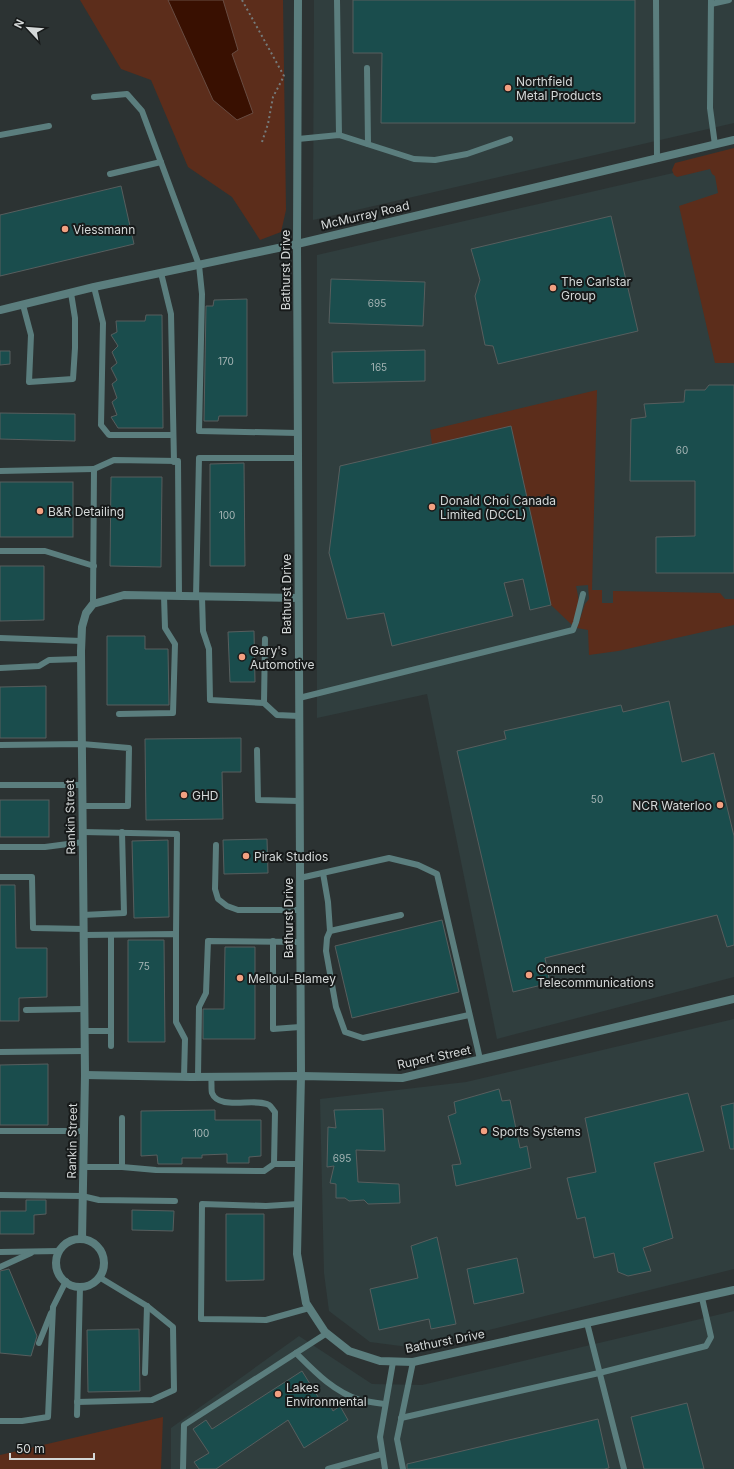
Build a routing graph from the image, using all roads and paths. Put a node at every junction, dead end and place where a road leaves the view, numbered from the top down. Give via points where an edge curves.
1 (242, 0) edge
2 (298, 0) edge
3 (338, 0) edge
4 (656, 0) edge
5 (729, 0) edge
6 (711, 2) edge
7 (367, 68) dead end
8 (94, 97) dead end
9 (49, 126) dead end
10 (0, 135) edge
11 (339, 135) junction
12 (298, 139) junction
13 (510, 139) dead end
14 (734, 140) edge
15 (262, 142) dead end
16 (368, 144) junction
17 (714, 145) junction
18 (657, 159) junction
19 (161, 162) junction
20 (110, 174) dead end
21 (297, 244) junction
22 (199, 265) junction
23 (161, 273) junction
24 (94, 287) junction
25 (71, 293) junction
26 (23, 305) junction
27 (0, 310) edge
28 (298, 433) junction
29 (173, 435) junction
30 (298, 458) junction
31 (174, 462) junction
32 (94, 469) junction
33 (0, 471) edge
34 (0, 551) edge
35 (94, 566) junction
36 (583, 594) dead end
37 (164, 596) junction
38 (179, 596) junction
39 (199, 597) junction
40 (298, 598) junction
41 (94, 604) junction
42 (0, 638) edge
43 (265, 638) dead end
44 (82, 641) junction
45 (81, 660) junction
46 (0, 668) edge
47 (299, 698) junction
48 (264, 703) junction
49 (119, 714) dead end
50 (299, 716) junction
51 (82, 744) junction
52 (0, 745) edge
53 (257, 750) dead end
54 (0, 785) edge
55 (82, 785) junction
56 (299, 801) junction
57 (82, 806) junction
58 (83, 832) junction
59 (122, 832) junction
60 (83, 842) junction
61 (216, 845) dead end
62 (0, 847) edge
63 (323, 873) junction
64 (0, 877) edge
65 (300, 878) junction
66 (300, 910) junction
67 (83, 914) junction
68 (401, 915) dead end
69 (330, 931) junction
70 (84, 932) junction
71 (176, 934) junction
72 (111, 935) junction
73 (273, 941) junction
74 (300, 942) junction
75 (734, 999) edge
76 (84, 1009) junction
77 (26, 1010) dead end
78 (469, 1015) junction
79 (300, 1027) junction
80 (84, 1031) junction
81 (111, 1031) junction
82 (111, 1046) dead end
83 (85, 1051) junction
84 (0, 1052) edge
85 (480, 1060) junction
86 (85, 1075) junction
87 (300, 1076) junction
88 (184, 1077) junction
89 (198, 1077) junction
90 (211, 1077) junction
91 (122, 1118) dead end
92 (0, 1131) edge
93 (84, 1131) junction
94 (274, 1164) junction
95 (299, 1164) junction
96 (122, 1166) junction
97 (83, 1167) junction
98 (0, 1195) edge
99 (82, 1196) junction
100 (175, 1201) dead end
101 (298, 1204) junction
102 (82, 1239) junction
103 (0, 1252) edge
104 (35, 1252) junction
105 (59, 1252) junction
106 (0, 1267) edge
107 (99, 1277) junction
108 (66, 1281) junction
109 (80, 1287) junction
110 (734, 1290) edge
111 (702, 1298) junction
112 (147, 1306) junction
113 (53, 1307) junction
114 (310, 1308) junction
115 (587, 1323) junction
116 (327, 1333) junction
117 (39, 1343) dead end
118 (296, 1353) junction
119 (393, 1362) junction
120 (413, 1362) junction
121 (145, 1373) dead end
122 (600, 1373) junction
123 (77, 1402) junction
124 (385, 1404) junction
125 (77, 1415) dead end
126 (401, 1418) junction
127 (0, 1421) edge
128 (382, 1454) junction
129 (183, 1469) edge
130 (328, 1469) edge
131 (385, 1469) edge
132 (403, 1469) edge
133 (624, 1469) edge

1 - 15 path via 284,76 273,97
2 - 12 street, Bathurst Drive
3 - 11 lane
4 - 18 lane
5 - 6 lane
6 - 17 lane via 710,108
7 - 16 lane
8 - 19 lane via 127,94 142,111
9 - 10 lane
11 - 12 lane
11 - 16 lane
12 - 21 street, Bathurst Drive
13 - 16 lane via 467,154 434,160 414,159
14 - 17 street, McMurray Road
17 - 18 street, McMurray Road
18 - 21 street, McMurray Road
19 - 20 lane
19 - 22 lane
21 - 22 street, McMurray Road
21 - 28 street, Bathurst Drive
22 - 23 street, McMurray Road
22 - 28 lane via 202,294 199,431
23 - 24 street, McMurray Road
23 - 29 lane via 172,314
24 - 25 street, McMurray Road
24 - 29 lane via 103,323 100,425 109,434
25 - 26 street, McMurray Road
25 - 26 lane via 75,318 73,379 29,382 31,335
26 - 27 street, McMurray Road
28 - 30 street, Bathurst Drive
29 - 31 lane
30 - 39 lane via 199,458
30 - 40 street, Bathurst Drive
31 - 32 lane via 114,460
31 - 38 lane via 178,461
32 - 33 lane
32 - 35 lane
34 - 35 lane via 45,551
35 - 41 lane
36 - 47 lane via 573,630
37 - 38 street
37 - 41 street via 124,595
37 - 49 lane via 165,628 175,644 173,714
38 - 39 street
39 - 40 street
39 - 48 lane via 203,631 209,649 210,700
40 - 47 street, Bathurst Drive
41 - 44 street, Rankin Street via 86,613
42 - 44 lane
43 - 48 lane
44 - 45 street, Rankin Street
45 - 46 lane via 49,660 39,666
45 - 51 street, Rankin Street
47 - 50 street, Bathurst Drive
48 - 50 lane via 277,715
50 - 56 street, Bathurst Drive
51 - 52 lane
51 - 55 street, Rankin Street
51 - 57 lane via 129,748 128,806
53 - 56 lane via 258,800
54 - 55 lane
55 - 57 street, Rankin Street
56 - 65 street, Bathurst Drive
57 - 58 street, Rankin Street
58 - 59 lane
58 - 60 street, Rankin Street
59 - 67 lane via 124,914
59 - 71 lane via 177,834
60 - 62 lane via 45,847
60 - 67 street, Rankin Street
61 - 66 lane via 215,889 218,899 227,906 238,910
63 - 65 lane
63 - 69 lane
63 - 78 lane via 389,858 418,864 437,874
64 - 70 lane via 32,877 33,928
65 - 66 street, Bathurst Drive
66 - 74 street, Bathurst Drive
67 - 70 street, Rankin Street
68 - 69 lane
69 - 78 lane via 326,950 336,1006 345,1032 363,1038
70 - 72 lane
70 - 76 street, Rankin Street
71 - 72 lane
71 - 88 lane via 176,1022 184,1039
72 - 81 lane
73 - 74 lane
73 - 79 lane via 273,1029
73 - 89 lane via 208,941 206,993 199,1007
74 - 79 street, Bathurst Drive
75 - 85 street, Rupert Street
76 - 77 lane
76 - 80 street, Rankin Street
78 - 85 lane
79 - 87 street, Bathurst Drive
80 - 81 lane
80 - 83 street, Rankin Street
81 - 82 lane
83 - 84 lane
83 - 86 street, Rankin Street
85 - 87 street, Rupert Street via 402,1078
86 - 88 street, Rupert Street
86 - 93 street, Rankin Street
87 - 90 street, Rupert Street
87 - 95 street, Bathurst Drive
88 - 89 street, Rupert Street
89 - 90 street, Rupert Street
90 - 94 lane via 212,1093 216,1099 223,1102 270,1105 275,1112
91 - 96 lane
92 - 93 lane
93 - 97 street, Rankin Street
94 - 95 lane
94 - 96 lane via 264,1170 156,1170
95 - 101 street, Bathurst Drive
96 - 97 lane
97 - 99 street, Rankin Street
98 - 99 lane
99 - 100 lane via 99,1200
99 - 102 street, Rankin Street
101 - 114 street, Bathurst Drive via 297,1254 306,1303
101 - 114 lane via 202,1204 201,1319 266,1320
102 - 105 street via 69,1242
102 - 107 street via 95,1244 103,1256 104,1264
103 - 104 lane
104 - 105 lane
104 - 106 lane
105 - 108 street via 57,1268 61,1278
107 - 109 street via 89,1285
107 - 112 lane
108 - 109 street via 70,1285
108 - 113 lane
109 - 123 lane
110 - 111 street, Bathurst Drive
111 - 115 street, Bathurst Drive
111 - 122 lane via 711,1338 706,1346
112 - 121 lane
112 - 123 lane via 173,1327 174,1390 152,1400
113 - 117 lane
113 - 127 lane via 48,1417
114 - 116 street, Bathurst Drive
115 - 120 street, Bathurst Drive
115 - 122 lane
116 - 118 lane
116 - 119 street, Bathurst Drive via 349,1351 380,1361
118 - 124 lane via 319,1377 343,1392 361,1400
118 - 129 lane via 184,1425
119 - 120 street, Bathurst Drive
119 - 124 lane
120 - 126 lane
122 - 126 lane
122 - 133 lane
123 - 125 lane
124 - 128 lane via 380,1437
126 - 132 lane via 397,1439
128 - 130 lane
128 - 131 lane

